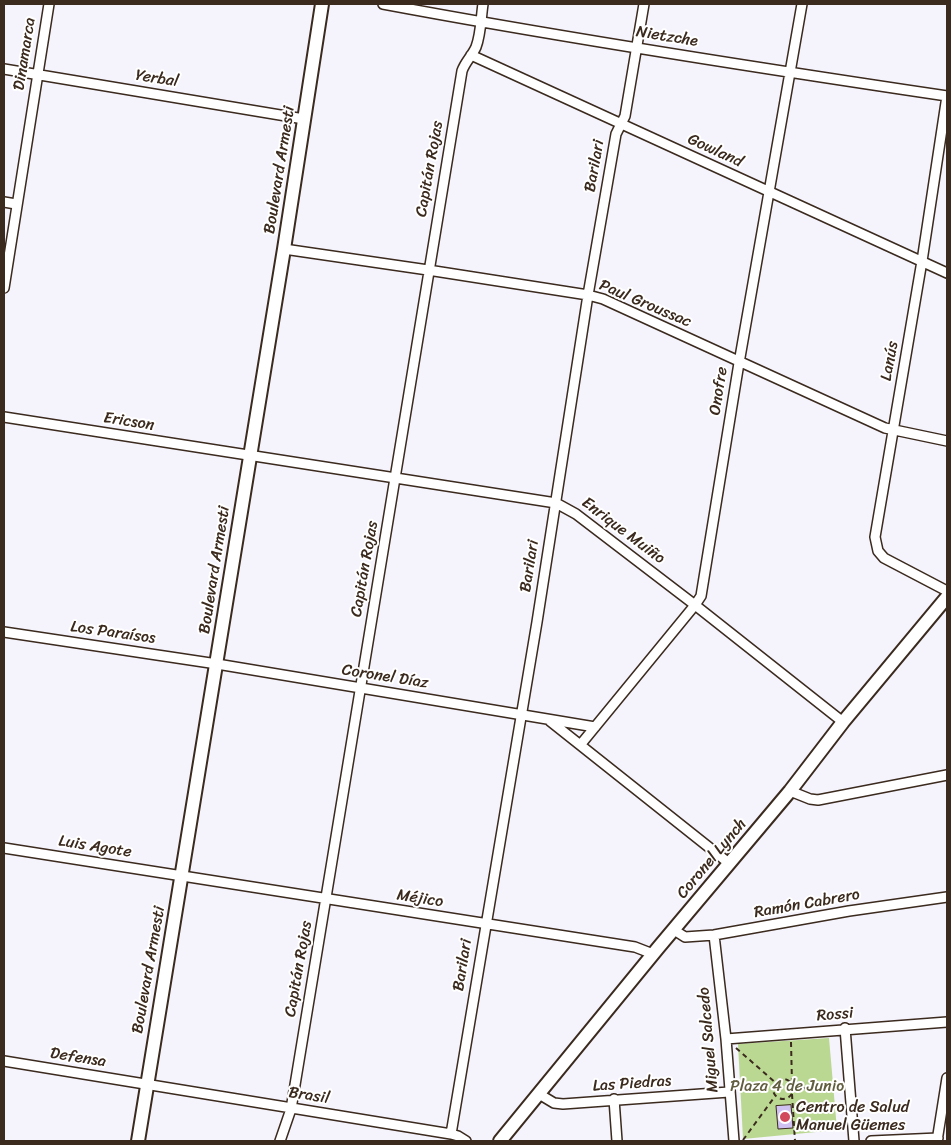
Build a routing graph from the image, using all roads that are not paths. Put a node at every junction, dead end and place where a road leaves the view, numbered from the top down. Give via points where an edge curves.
1 (49, 4) edge
2 (322, 4) edge
3 (382, 4) edge
4 (483, 4) edge
5 (644, 4) edge
6 (802, 4) edge
7 (480, 22) junction
8 (637, 47) junction
9 (471, 55) junction
10 (4, 69) edge
11 (791, 73) junction
12 (37, 74) junction
13 (947, 96) edge
14 (304, 119) junction
15 (621, 124) junction
16 (770, 192) junction
17 (4, 202) edge
18 (16, 204) junction
19 (284, 249) junction
20 (922, 261) junction
21 (428, 270) junction
22 (947, 273) edge
23 (4, 288) edge
24 (588, 295) junction
25 (739, 363) junction
26 (4, 417) edge
27 (893, 430) junction
28 (947, 441) edge
29 (249, 456) junction
30 (395, 479) junction
31 (556, 503) junction
32 (947, 591) edge
33 (947, 597) edge
34 (695, 605) junction
35 (4, 632) edge
36 (217, 664) junction
37 (360, 689) junction
38 (520, 714) junction
39 (548, 719) junction
40 (843, 722) junction
41 (595, 727) junction
42 (581, 744) junction
43 (947, 775) edge
44 (790, 791) junction
45 (4, 848) edge
46 (730, 864) junction
47 (182, 877) junction
48 (947, 897) edge
49 (326, 899) junction
50 (485, 924) junction
51 (674, 930) junction
52 (714, 936) junction
53 (653, 954) junction
54 (947, 1022) edge
55 (845, 1028) junction
56 (726, 1039) junction
57 (4, 1061) edge
58 (947, 1078) edge
59 (147, 1084) junction
60 (729, 1092) junction
61 (539, 1094) junction
62 (614, 1099) junction
63 (291, 1109) junction
64 (451, 1134) junction
65 (937, 1140) edge
66 (138, 1141) edge
67 (280, 1141) edge
68 (466, 1141) edge
69 (500, 1141) edge
70 (617, 1141) edge
71 (734, 1141) edge
72 (854, 1141) edge
73 (871, 1141) edge

1 - 12 street, Dinamarca
2 - 14 main road, Boulevard Armesti
3 - 7 street, Nietzche
4 - 7 street, Capitán Rojas
5 - 8 street, Barilari
6 - 11 street, Onofre
7 - 8 street, Nietzche
7 - 9 street, Capitán Rojas via 478,42
8 - 11 street, Nietzche
8 - 15 street, Barilari
9 - 15 street, Gowland
9 - 21 street, Capitán Rojas via 462,71
10 - 12 street, Yerbal
11 - 13 street, Nietzche
11 - 16 street, Onofre
12 - 14 street, Yerbal
12 - 18 street, Dinamarca
13 - 20 street, Lanús
14 - 19 main road, Boulevard Armesti
15 - 16 street, Gowland
15 - 24 street, Barilari via 616,134
16 - 20 street, Gowland
16 - 25 street, Onofre
17 - 18 street
18 - 23 street, Dinamarca
19 - 21 street, Paul Groussac
19 - 29 main road, Boulevard Armesti
20 - 22 street, Gowland
20 - 27 street, Lanús
21 - 24 street, Paul Groussac
21 - 30 street, Capitán Rojas
24 - 25 street, Paul Groussac via 612,302
24 - 31 street, Barilari
25 - 27 street, Paul Groussac
25 - 34 street, Onofre via 701,596
26 - 29 street, Ericson
27 - 28 street, Paul Groussac
27 - 32 street, Lanús via 876,546 884,558
29 - 30 street, Enrique Muiño
29 - 36 main road, Boulevard Armesti
30 - 31 street, Enrique Muiño
30 - 37 street, Capitán Rojas
31 - 34 street, Enrique Muiño via 576,514
31 - 38 street, Barilari
33 - 40 main road, Coronel Lynch
34 - 40 street, Enrique Muiño
34 - 41 street, Onofre
35 - 36 street, Los Paraísos
36 - 37 street, Coronel Díaz
36 - 47 main road, Boulevard Armesti
37 - 38 street, Coronel Díaz
37 - 49 street, Capitán Rojas
38 - 39 street, Coronel Díaz
38 - 50 street, Barilari
39 - 41 street, Coronel Díaz
39 - 42 street, Coronel Díaz
40 - 44 main road, Coronel Lynch
41 - 42 street, Onofre
42 - 46 street, Coronel Díaz
43 - 44 street via 818,800
44 - 46 main road, Coronel Lynch
45 - 47 street, Luis Agote
46 - 51 main road, Coronel Lynch
47 - 49 street, Méjico
47 - 59 main road, Boulevard Armesti
48 - 52 street, Ramón Cabrero
49 - 50 street, Méjico
49 - 63 street, Capitán Rojas
50 - 53 street, Méjico via 635,947
50 - 64 street, Barilari
51 - 52 street, Ramón Cabrero via 685,937
51 - 53 main road, Coronel Lynch
52 - 56 street, Miguel Salcedo
53 - 61 main road, Coronel Lynch
54 - 55 street, Rossi
55 - 56 street, Rossi
55 - 72 street
56 - 60 street, Miguel Salcedo
57 - 59 street, Defensa
58 - 65 street
59 - 63 street, Brasil
59 - 66 main road, Boulevard Armesti
60 - 62 street, Las Piedras
60 - 71 street, Miguel Salcedo
61 - 62 street, Las Piedras via 554,1104
61 - 69 main road, Coronel Lynch
62 - 70 street
63 - 64 street, Brasil
63 - 67 street, Capitán Rojas
64 - 68 street, Brasil
65 - 73 street

